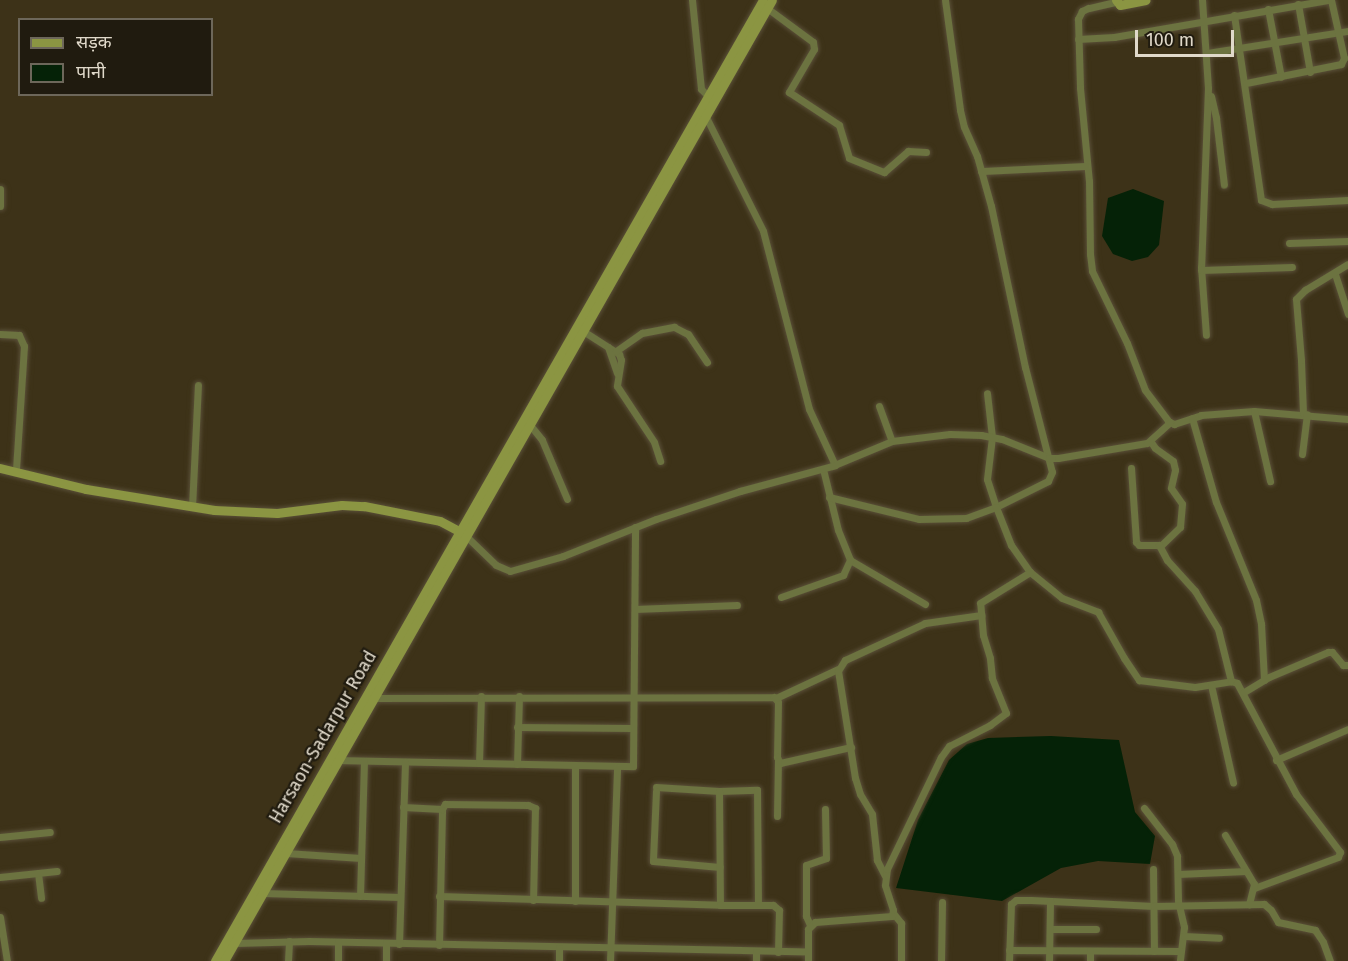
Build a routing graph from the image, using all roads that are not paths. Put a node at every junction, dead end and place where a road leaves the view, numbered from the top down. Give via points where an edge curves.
1 (692, 0) edge
2 (945, 0) edge
3 (1146, 0) edge
4 (1202, 0) edge
5 (1330, 0) edge
6 (1116, 1) edge
7 (767, 3) edge
8 (1298, 4) junction
9 (1268, 9) junction
10 (1234, 15) junction
11 (1204, 21) junction
12 (1348, 31) edge
13 (1339, 32) junction
14 (1304, 38) junction
15 (1078, 39) junction
16 (1274, 43) junction
17 (1240, 49) junction
18 (1207, 53) junction
19 (1310, 72) junction
20 (1281, 77) junction
21 (1246, 83) junction
22 (1208, 88) junction
23 (711, 95) junction
24 (706, 117) junction
25 (926, 152) dead end
26 (1088, 166) junction
27 (981, 171) junction
28 (1224, 185) dead end
29 (0, 189) edge
30 (1348, 200) edge
31 (0, 206) edge
32 (1348, 241) edge
33 (1289, 243) dead end
34 (1348, 264) edge
35 (1292, 267) dead end
36 (1201, 270) junction
37 (1335, 274) junction
38 (1348, 314) edge
39 (583, 332) junction
40 (0, 334) edge
41 (1206, 335) dead end
42 (607, 345) junction
43 (616, 351) junction
44 (707, 362) dead end
45 (618, 377) junction
46 (198, 386) dead end
47 (987, 393) dead end
48 (879, 406) dead end
49 (1254, 411) junction
50 (1305, 413) junction
51 (1192, 418) junction
52 (1348, 418) edge
53 (1170, 422) junction
54 (530, 424) junction
55 (992, 437) junction
56 (892, 441) junction
57 (1151, 442) junction
58 (1302, 454) dead end
59 (1049, 458) junction
60 (660, 461) dead end
61 (835, 465) junction
62 (0, 468) edge
63 (1131, 468) dead end
64 (823, 469) junction
65 (16, 471) junction
66 (1270, 481) dead end
67 (829, 497) junction
68 (567, 499) dead end
69 (192, 507) junction
70 (996, 507) junction
71 (635, 526) junction
72 (464, 534) junction
73 (1160, 546) junction
74 (850, 560) junction
75 (1030, 572) junction
76 (781, 597) dead end
77 (925, 604) dead end
78 (737, 605) dead end
79 (635, 609) junction
80 (981, 615) junction
81 (1348, 665) edge
82 (838, 669) junction
83 (1264, 680) junction
84 (1231, 681) junction
85 (1211, 685) junction
86 (1244, 692) junction
87 (481, 696) junction
88 (519, 696) junction
89 (634, 696) junction
90 (373, 698) junction
91 (776, 698) junction
92 (517, 727) junction
93 (632, 728) junction
94 (1348, 729) edge
95 (851, 747) junction
96 (339, 760) junction
97 (778, 760) junction
98 (1276, 760) junction
99 (364, 761) junction
100 (405, 762) junction
101 (479, 764) junction
102 (517, 764) junction
103 (575, 766) junction
104 (617, 767) junction
105 (1233, 783) dead end
106 (719, 791) junction
107 (403, 807) junction
108 (1144, 808) dead end
109 (442, 809) junction
110 (825, 809) dead end
111 (777, 816) dead end
112 (50, 832) dead end
113 (1225, 835) dead end
114 (0, 837) edge
115 (286, 854) junction
116 (361, 858) junction
117 (720, 867) junction
118 (1153, 870) dead end
119 (57, 871) dead end
120 (1246, 871) junction
121 (38, 873) junction
122 (1179, 874) junction
123 (885, 876) junction
124 (0, 877) edge
125 (1254, 888) junction
126 (263, 893) junction
127 (360, 896) junction
128 (439, 896) junction
129 (400, 897) junction
130 (41, 898) dead end
131 (533, 900) junction
132 (575, 901) junction
133 (1050, 901) junction
134 (612, 902) junction
135 (942, 902) dead end
136 (1249, 904) junction
137 (758, 905) junction
138 (720, 906) junction
139 (1154, 906) junction
140 (1179, 906) junction
141 (893, 913) junction
142 (0, 917) edge
143 (810, 925) junction
144 (1050, 929) junction
145 (1096, 929) dead end
146 (1184, 936) junction
147 (1219, 938) dead end
148 (289, 941) junction
149 (338, 942) junction
150 (235, 943) junction
151 (386, 943) junction
152 (399, 944) junction
153 (439, 945) junction
154 (559, 948) junction
155 (610, 949) junction
156 (1009, 950) junction
157 (807, 951) junction
158 (1049, 951) junction
159 (1090, 951) junction
160 (1154, 951) junction
161 (1180, 951) junction
162 (756, 952) junction
163 (778, 952) junction
164 (7, 961) edge
165 (215, 961) edge
166 (224, 961) edge
167 (288, 961) edge
168 (338, 961) edge
169 (386, 961) edge
170 (559, 961) edge
171 (610, 961) edge
172 (756, 961) edge
173 (808, 961) edge
174 (902, 961) edge
175 (941, 961) edge
176 (1009, 961) edge
177 (1049, 961) edge
178 (1090, 961) edge
179 (1180, 961) edge
180 (1330, 961) edge

1 - 23 street via 701,89
2 - 27 street via 960,110
3 - 6 street via 1120,5
4 - 11 street
5 - 8 street
5 - 13 street
6 - 15 street via 1082,11
7 - 23 street
7 - 25 street via 813,42 814,48 789,92 839,125 849,159 884,172 908,150
8 - 9 street
8 - 14 street
9 - 10 street
9 - 16 street
10 - 11 street
10 - 17 street
11 - 15 street via 1106,39
11 - 18 street
12 - 13 street
13 - 14 street
13 - 19 street via 1343,61
14 - 16 street
14 - 19 street
15 - 26 street
16 - 17 street
16 - 20 street
17 - 18 street
17 - 21 street
18 - 22 street
19 - 20 street
20 - 21 street
21 - 30 street via 1263,202
22 - 28 street via 1216,118
22 - 36 street
23 - 24 street
23 - 72 street
24 - 39 street
24 - 61 street via 763,231 809,409
26 - 27 street
26 - 53 street via 1091,267 1145,390
27 - 59 street
29 - 31 street
32 - 33 street
34 - 37 street
35 - 36 street
36 - 41 street
37 - 38 street
37 - 50 street via 1296,299
39 - 42 street
39 - 54 street
40 - 65 street via 19,335 24,346
42 - 43 street
42 - 45 street
43 - 44 street via 640,334 674,327 688,334
43 - 45 street via 621,360
45 - 60 street via 619,392 654,442
46 - 69 street
47 - 55 street
48 - 56 street
49 - 50 street
49 - 51 street
49 - 66 street
50 - 52 street
50 - 58 street
51 - 53 street
51 - 83 street via 1215,500 1256,600
53 - 57 street
54 - 68 street via 542,440
54 - 72 street
55 - 56 street via 950,434
55 - 59 street
55 - 70 street via 987,478
56 - 61 street
57 - 59 street
57 - 73 street via 1173,461 1171,488 1182,504 1179,529
59 - 70 street via 1050,480
61 - 64 street
62 - 65 street
63 - 73 street via 1136,542
64 - 67 street
64 - 71 street via 740,491
65 - 69 street via 86,489
67 - 70 street via 919,519 966,518
67 - 74 street
69 - 72 street via 277,513 354,505 440,521
70 - 75 street via 1011,545
71 - 72 street via 563,556 510,571 496,565
71 - 79 street
72 - 90 street, Harsaon-Sadarpur Road
72 - 165 street, Harsaon-Sadarpur Road
73 - 84 street via 1214,622
74 - 76 street via 843,575
74 - 77 street
75 - 80 street via 981,601
75 - 85 street via 1062,598 1098,612 1139,680 1180,686
78 - 79 street
79 - 89 street
80 - 82 street via 930,621 845,660
80 - 123 street via 992,678 1005,714 946,750 916,805
81 - 83 street via 1343,665 1330,651
82 - 91 street
82 - 95 street
83 - 86 street
84 - 85 street
84 - 86 street
85 - 105 street
86 - 98 street
87 - 88 street
87 - 90 street
87 - 101 street
88 - 89 street
88 - 92 street
89 - 91 street
89 - 93 street
90 - 96 street, Harsaon-Sadarpur Road
91 - 97 street
92 - 93 street
92 - 102 street
93 - 104 street via 634,765
94 - 98 street
95 - 97 street via 785,764
95 - 123 street via 855,778 872,814 877,860
96 - 99 street
96 - 115 street, Harsaon-Sadarpur Road
97 - 111 street
98 - 125 street via 1305,808 1340,854
99 - 100 street
99 - 116 street
100 - 101 street
100 - 107 street
101 - 102 street
102 - 103 street
103 - 104 street
103 - 132 street
104 - 134 street
106 - 117 street
106 - 117 street via 656,789 653,861
106 - 137 street via 757,790
107 - 109 street
107 - 129 street
108 - 122 street via 1175,849
109 - 128 street
109 - 131 street via 447,804 536,808
110 - 143 street via 826,858 806,865 806,916
112 - 114 street
113 - 120 street
115 - 116 street
115 - 126 street, Harsaon-Sadarpur Road
116 - 127 street
117 - 138 street
118 - 139 street
119 - 121 street
120 - 122 street
120 - 125 street
121 - 124 street
121 - 130 street
122 - 140 street
123 - 141 street
125 - 136 street
126 - 127 street
126 - 150 street, Harsaon-Sadarpur Road
127 - 129 street
128 - 131 street
128 - 153 street
129 - 152 street
131 - 132 street
132 - 134 street
133 - 139 street
133 - 144 street
133 - 156 street via 1012,902
134 - 138 street
134 - 155 street
135 - 175 street
136 - 140 street
136 - 180 street via 1266,905 1282,924 1315,930
137 - 138 street
137 - 163 street via 778,907
139 - 140 street
139 - 160 street
140 - 146 street
141 - 143 street via 886,918 830,920
141 - 174 street via 901,922
142 - 164 street
143 - 157 street
144 - 145 street
144 - 158 street
146 - 147 street
146 - 161 street
148 - 149 street
148 - 150 street
148 - 167 street
149 - 151 street
149 - 168 street
150 - 166 street, Harsaon-Sadarpur Road
151 - 152 street
151 - 169 street
152 - 153 street
153 - 154 street
154 - 155 street
154 - 170 street
155 - 162 street
155 - 171 street
156 - 158 street
156 - 176 street
157 - 163 street
157 - 173 street
158 - 159 street
158 - 177 street
159 - 160 street
159 - 178 street
160 - 161 street
161 - 179 street
162 - 163 street
162 - 172 street

